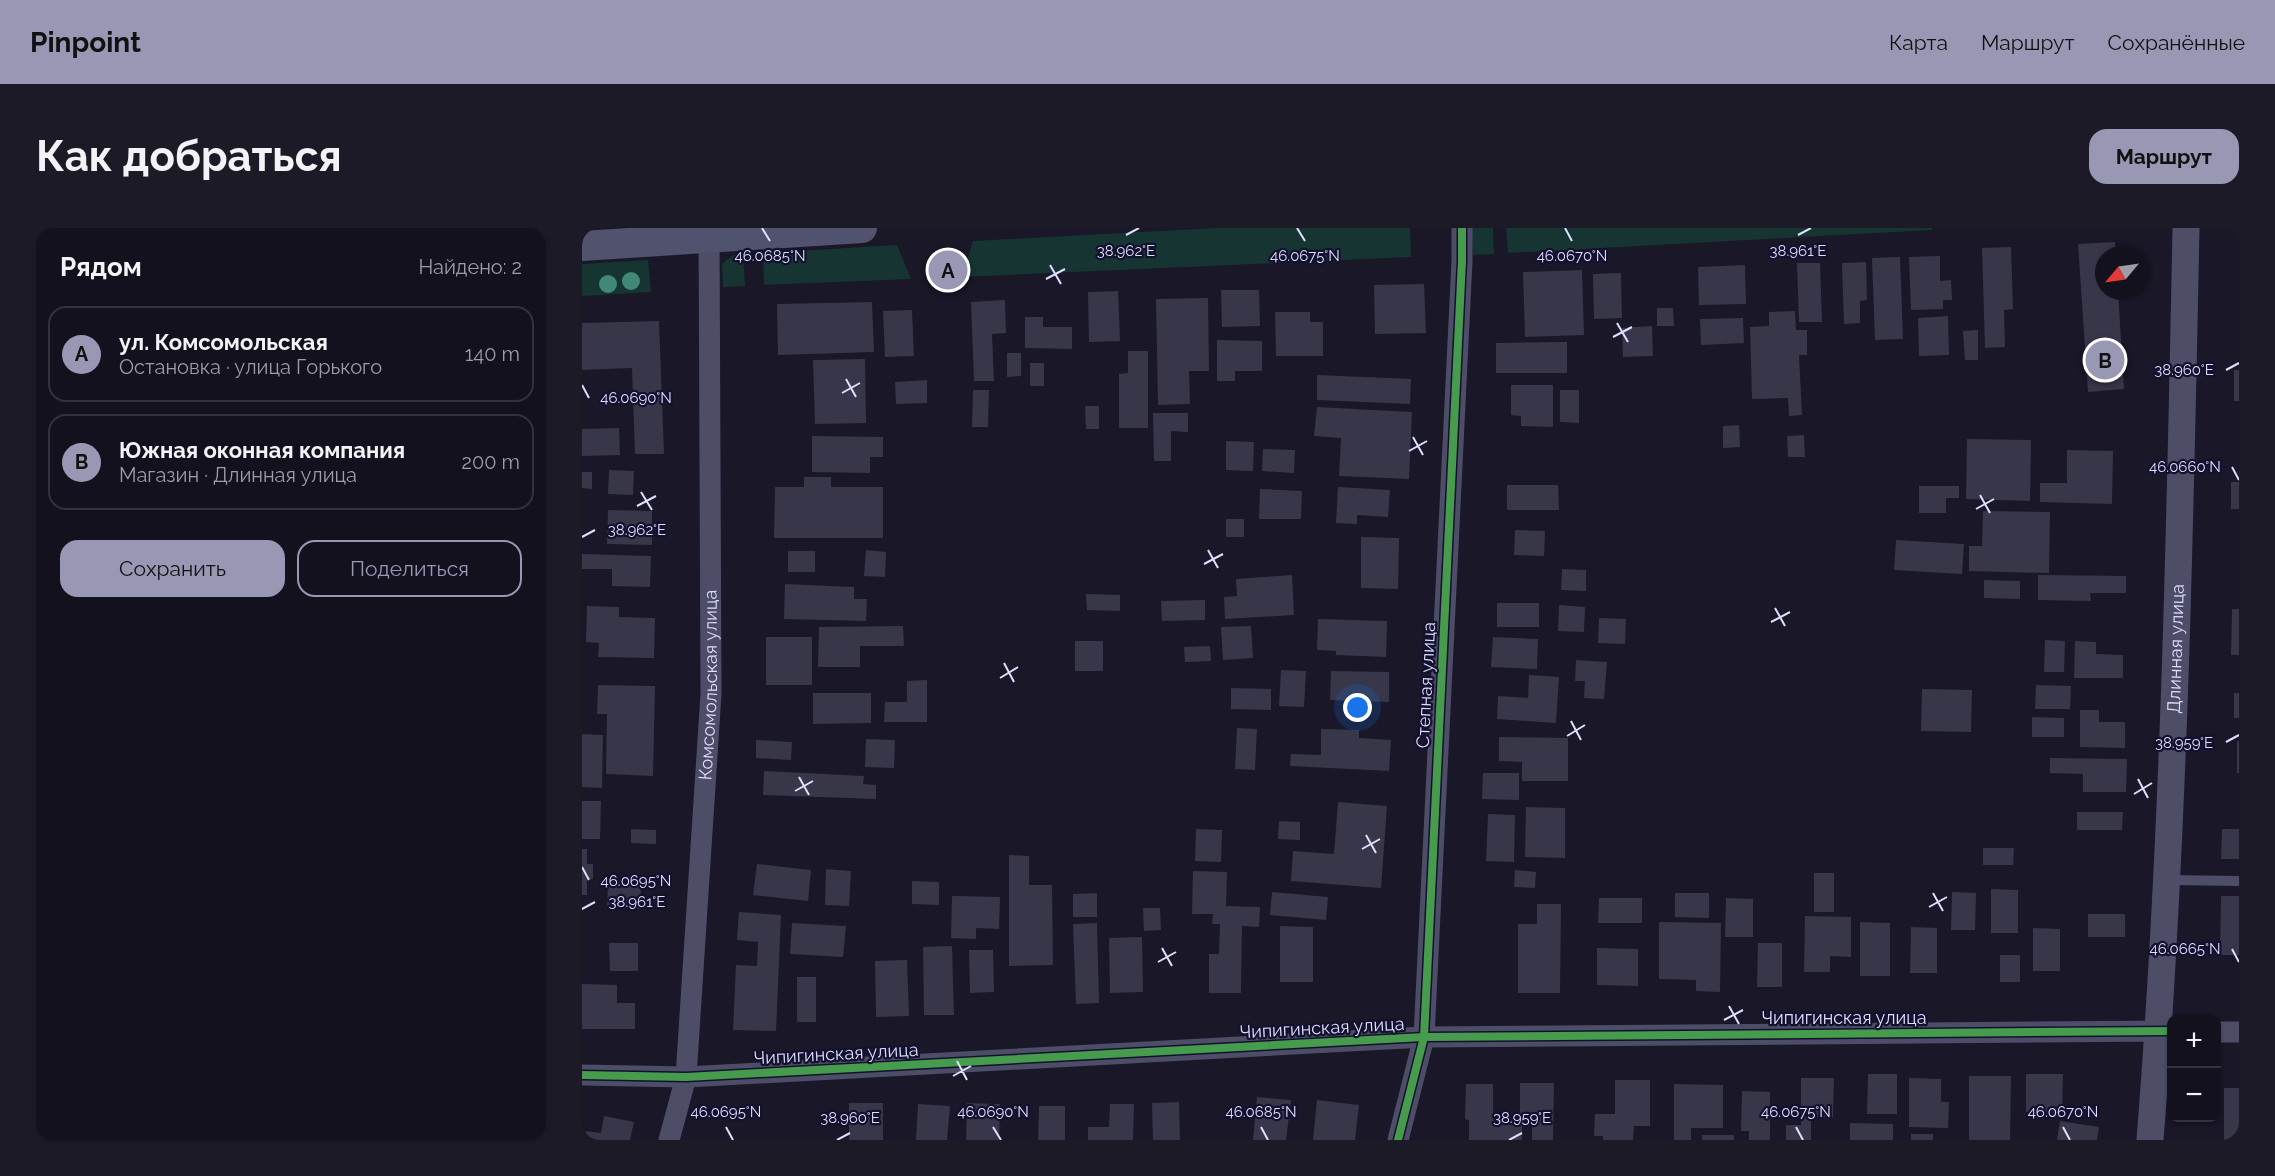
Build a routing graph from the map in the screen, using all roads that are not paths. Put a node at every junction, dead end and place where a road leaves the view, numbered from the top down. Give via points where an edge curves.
1 (862, 228) edge
2 (1462, 228) edge
3 (2186, 228) edge
4 (709, 233) edge
5 (582, 246) edge
6 (2166, 880) junction
7 (2239, 881) edge
8 (2165, 1031) edge
9 (2221, 1032) edge
10 (2239, 1032) edge
11 (1424, 1037) junction
12 (582, 1075) edge
13 (686, 1077) junction
14 (669, 1140) edge
15 (1398, 1140) edge
16 (2150, 1140) edge

1 - 4 main road
2 - 11 street, Степная улица
3 - 6 street, Длинная улица via 2177,643
4 - 5 main road
4 - 13 street, Комсомольская улица via 711,694
6 - 7 lane
6 - 8 street, Длинная улица
8 - 11 street, Чипигинская улица
8 - 16 street, Длинная улица
9 - 10 street
11 - 13 street, Чипигинская улица
11 - 15 street, Степная улица
12 - 13 street, Чипигинская улица
13 - 14 street, Комсомольская улица

